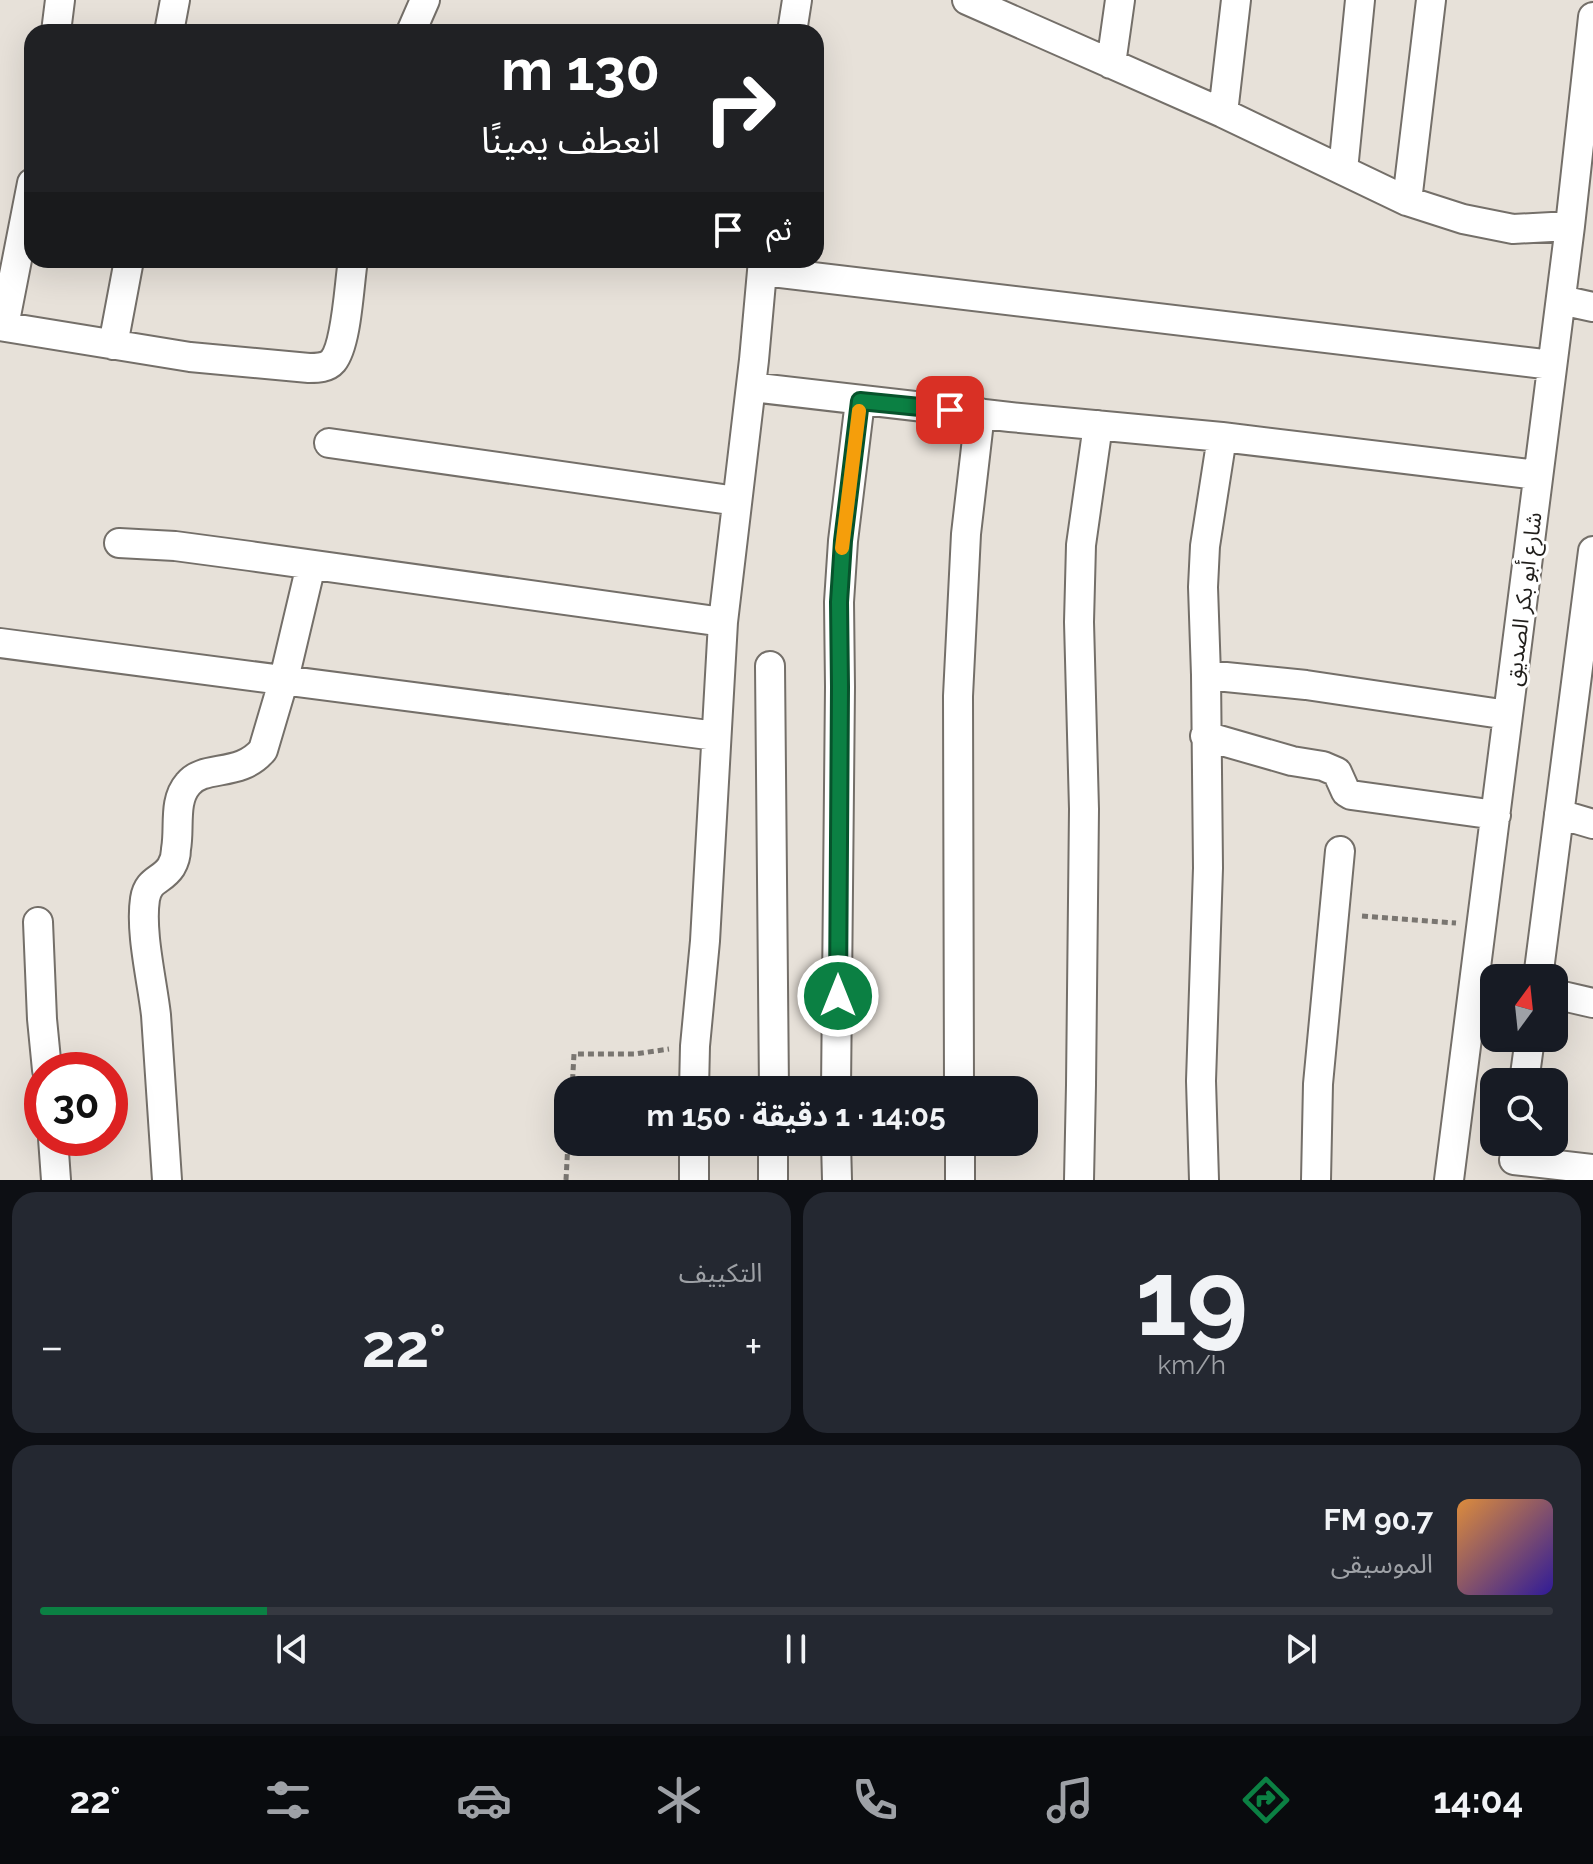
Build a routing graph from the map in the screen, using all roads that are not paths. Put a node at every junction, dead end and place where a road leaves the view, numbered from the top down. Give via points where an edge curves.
1 (60, 0) edge
2 (175, 0) edge
3 (425, 0) edge
4 (797, 0) edge
5 (967, 0) edge
6 (1120, 0) edge
7 (1236, 0) edge
8 (1360, 0) edge
9 (1431, 0) edge
10 (995, 6) edge
11 (1593, 17) edge
12 (57, 24) edge
13 (170, 24) edge
14 (414, 24) edge
15 (793, 24) edge
16 (1111, 64) junction
17 (1223, 113) junction
18 (1343, 170) junction
19 (1407, 201) junction
20 (24, 221) edge
21 (1570, 226) junction
22 (127, 268) edge
23 (352, 268) edge
24 (763, 268) edge
25 (787, 268) edge
26 (1561, 300) junction
27 (1593, 307) edge
28 (2, 326) edge
29 (113, 345) junction
30 (1552, 365) junction
31 (751, 387) junction
32 (860, 401) junction
33 (980, 413) junction
34 (1098, 425) junction
35 (1222, 437) junction
36 (329, 443) dead end
37 (1538, 475) junction
38 (737, 501) junction
39 (119, 543) dead end
40 (1593, 551) edge
41 (311, 565) junction
42 (723, 622) junction
43 (0, 643) edge
44 (770, 666) dead end
45 (1585, 672) edge
46 (1206, 675) junction
47 (284, 679) junction
48 (1508, 715) junction
49 (716, 736) junction
50 (1205, 736) junction
51 (1559, 814) junction
52 (1496, 815) junction
53 (1593, 824) edge
54 (1340, 851) dead end
55 (38, 922) dead end
56 (1540, 964) edge
57 (1568, 997) edge
58 (1593, 1003) edge
59 (45, 1052) edge
60 (694, 1076) edge
61 (774, 1076) edge
62 (836, 1076) edge
63 (959, 1076) edge
64 (54, 1156) edge
65 (694, 1156) edge
66 (773, 1156) edge
67 (836, 1156) edge
68 (960, 1156) edge
69 (1514, 1161) edge
70 (1593, 1169) edge
71 (56, 1180) edge
72 (167, 1180) edge
73 (694, 1180) edge
74 (773, 1180) edge
75 (837, 1180) edge
76 (960, 1180) edge
77 (1079, 1180) edge
78 (1204, 1180) edge
79 (1316, 1180) edge
80 (1449, 1180) edge

1 - 12 street
2 - 13 street
3 - 14 street
4 - 15 street
5 - 10 street
6 - 16 street
7 - 17 street
8 - 18 street
9 - 19 street
10 - 16 street
11 - 21 street, شارع أبو بكر الصديق
16 - 17 street
17 - 18 street
18 - 19 street
19 - 21 street via 1513,229
20 - 28 street
21 - 26 street, شارع أبو بكر الصديق
22 - 29 street
23 - 29 street via 341,347 324,367
24 - 31 street
25 - 30 street
26 - 27 street
26 - 30 street, شارع أبو بكر الصديق
28 - 29 street
30 - 37 street, شارع أبو بكر الصديق
31 - 32 street
31 - 38 street
32 - 33 street
32 - 62 street via 839,602
33 - 34 street
33 - 63 street via 966,534 958,683
34 - 35 street
34 - 77 street via 1080,576 1084,809
35 - 37 street
35 - 46 street via 1205,546
36 - 38 street
37 - 48 street, شارع أبو بكر الصديق
38 - 42 street
39 - 41 street
40 - 45 street
41 - 42 street
41 - 47 street
42 - 49 street
43 - 47 street
44 - 61 street
45 - 51 street
46 - 48 street
46 - 50 street
47 - 49 street
47 - 72 street via 257,758 199,775 183,791 171,866 146,893 143,912
48 - 52 street, شارع أبو بكر الصديق
49 - 60 street
50 - 52 street via 1330,769 1351,795
50 - 78 street
51 - 53 street
51 - 56 street
52 - 80 street, شارع أبو بكر الصديق
54 - 79 street via 1318,1084
55 - 59 street
57 - 58 street
64 - 71 street
65 - 73 street
66 - 74 street
67 - 75 street
68 - 76 street
69 - 70 street

